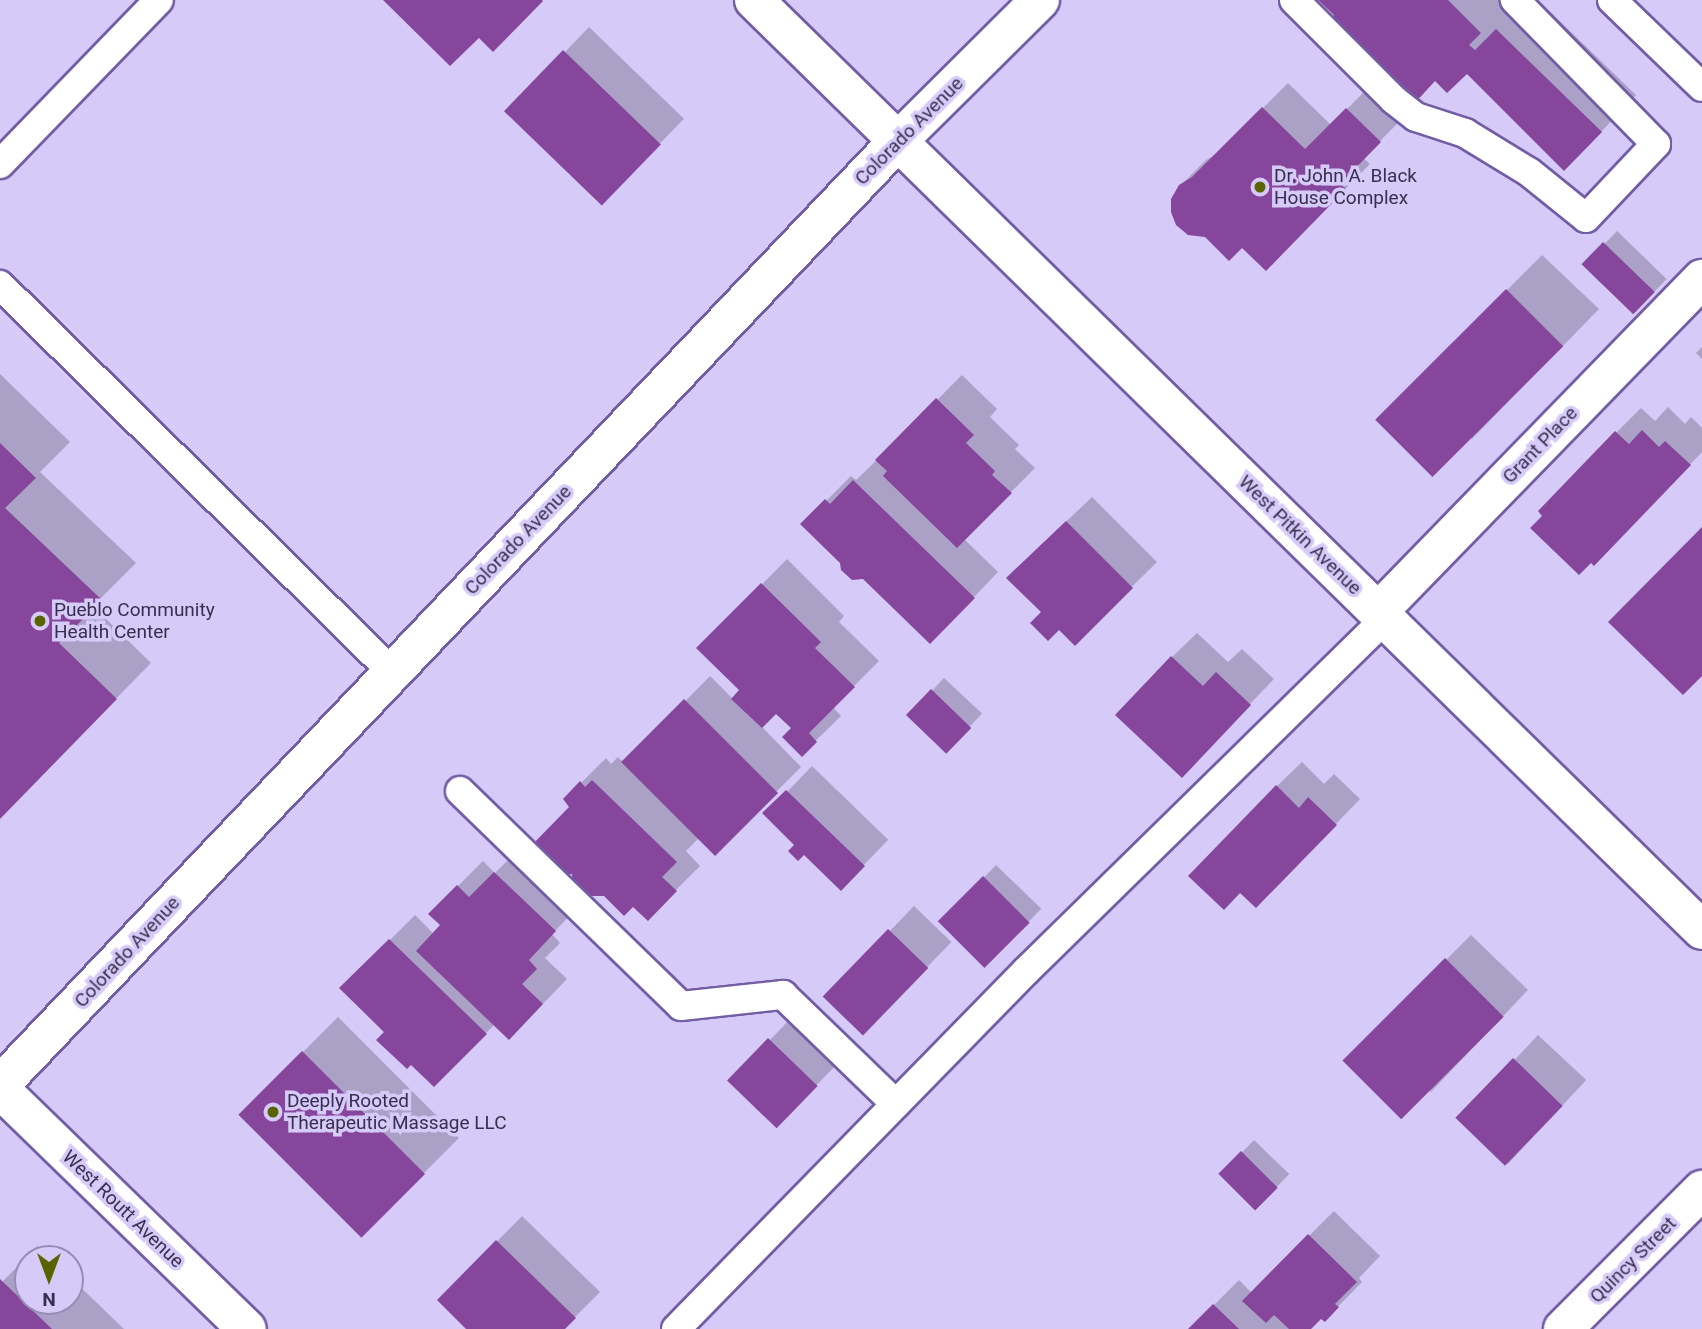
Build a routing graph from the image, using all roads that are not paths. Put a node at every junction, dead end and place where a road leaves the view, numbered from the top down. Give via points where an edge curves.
1 (159, 0) edge
2 (754, 0) edge
3 (1040, 0) edge
4 (1294, 0) edge
5 (1516, 0) edge
6 (1612, 0) edge
7 (1702, 87) edge
8 (898, 141) junction
9 (0, 164) edge
10 (1702, 279) edge
11 (0, 285) edge
12 (1382, 615) junction
13 (392, 672) junction
14 (460, 791) dead end
15 (1702, 930) edge
16 (0, 1087) edge
17 (896, 1104) junction
18 (1702, 1190) edge
19 (247, 1329) edge
20 (676, 1329) edge
21 (1563, 1329) edge

1 - 9 lane
2 - 8 street, West Pitkin Avenue
3 - 8 street, Colorado Avenue
4 - 5 lane via 1416,117 1465,133 1529,172 1586,218 1656,144
6 - 7 lane
8 - 12 street, West Pitkin Avenue
8 - 13 street, Colorado Avenue
10 - 12 street, Grant Place
11 - 13 lane
12 - 15 street, West Pitkin Avenue
12 - 17 lane
13 - 16 street, Colorado Avenue
14 - 17 lane via 681,1006 783,995
16 - 19 street, West Routt Avenue
17 - 20 lane
18 - 21 street, Quincy Street

